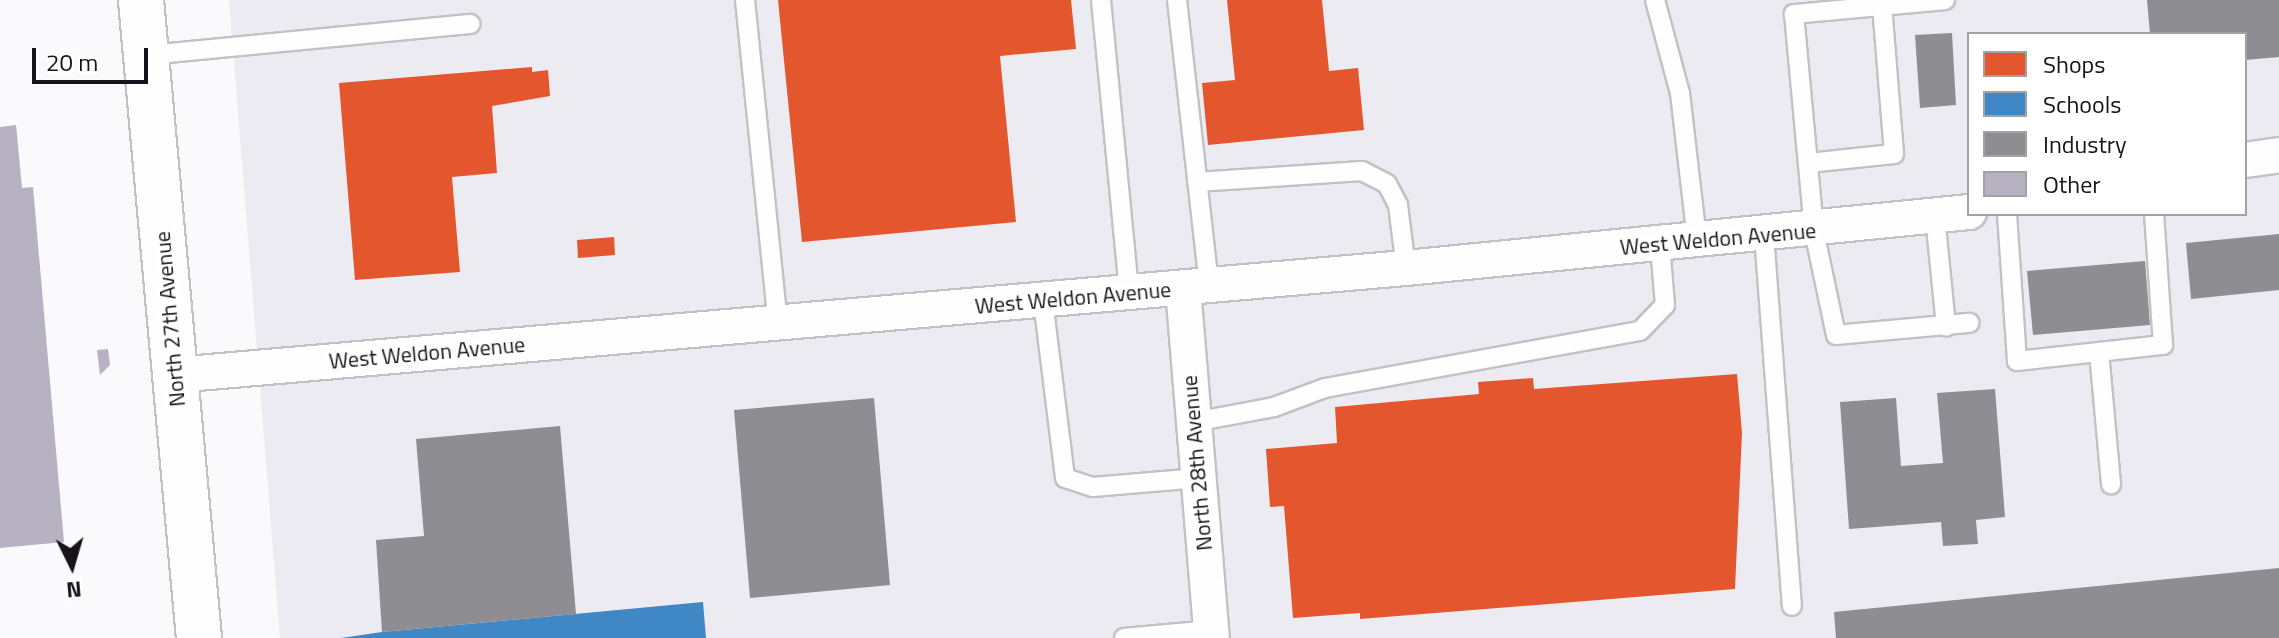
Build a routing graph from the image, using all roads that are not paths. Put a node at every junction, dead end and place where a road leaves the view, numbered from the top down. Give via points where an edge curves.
1 (141, 0) edge
2 (745, 0) edge
3 (1101, 0) edge
4 (1177, 0) edge
5 (1655, 0) edge
6 (1945, 0) edge
7 (1882, 6) junction
8 (471, 24) dead end
9 (148, 55) junction
10 (2279, 155) edge
11 (2247, 160) edge
12 (1808, 163) junction
13 (1197, 182) junction
14 (1967, 212) edge
15 (1935, 216) junction
16 (2007, 216) edge
17 (2154, 216) edge
18 (1814, 231) junction
19 (1764, 235) junction
20 (1697, 241) junction
21 (1660, 245) junction
22 (1406, 268) junction
23 (1196, 287) junction
24 (1129, 293) junction
25 (1043, 301) junction
26 (778, 323) junction
27 (1969, 323) dead end
28 (1946, 326) junction
29 (2099, 352) junction
30 (175, 375) junction
31 (1194, 422) junction
32 (1199, 478) junction
33 (2111, 484) dead end
34 (1792, 606) dead end
35 (1212, 634) edge
36 (199, 638) edge
37 (1124, 638) edge

1 - 9 main road, North 27th Avenue
2 - 26 lane
3 - 24 lane
4 - 13 lane
5 - 20 lane via 1680,93
6 - 7 lane
7 - 12 lane via 1894,154
7 - 12 lane via 1794,14
8 - 9 lane
9 - 30 main road, North 27th Avenue
10 - 11 street
12 - 18 lane
13 - 22 lane via 1362,171 1387,184 1398,205
13 - 23 lane
14 - 15 street, West Weldon Avenue
15 - 18 street, West Weldon Avenue
15 - 28 lane
16 - 29 lane via 2017,361
17 - 29 lane via 2163,345
18 - 19 street, West Weldon Avenue
18 - 28 lane via 1836,335
19 - 20 street, West Weldon Avenue
19 - 34 lane
20 - 21 street, West Weldon Avenue
21 - 22 street, West Weldon Avenue
21 - 31 lane via 1665,305 1640,331 1325,388 1274,407
22 - 23 street, West Weldon Avenue
23 - 24 street, West Weldon Avenue
23 - 31 street, North 28th Avenue
24 - 25 street, West Weldon Avenue
25 - 26 street, West Weldon Avenue
25 - 32 lane via 1065,478 1093,487
26 - 30 street, West Weldon Avenue
27 - 28 lane
29 - 33 lane
30 - 36 main road, North 27th Avenue
31 - 32 street, North 28th Avenue
32 - 35 street, North 28th Avenue
35 - 37 lane

